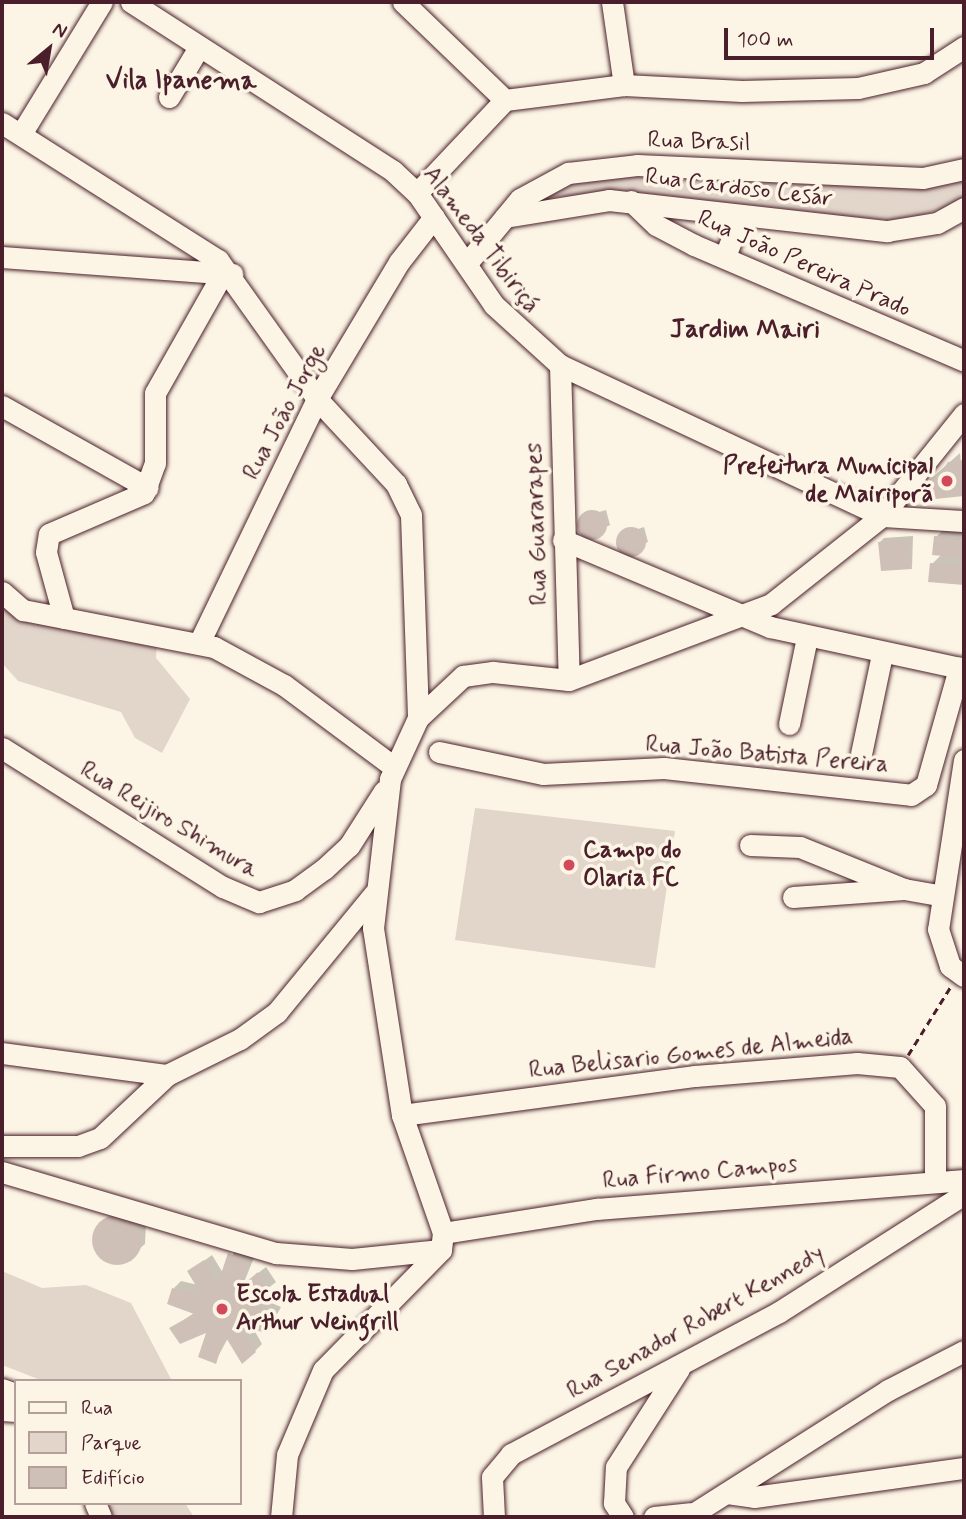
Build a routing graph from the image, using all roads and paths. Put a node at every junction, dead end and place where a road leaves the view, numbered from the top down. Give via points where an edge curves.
1 (102, 2) edge
2 (131, 2) edge
3 (403, 2) edge
4 (612, 2) edge
5 (199, 47) junction
6 (964, 47) edge
7 (624, 85) junction
8 (169, 97) dead end
9 (505, 100) junction
10 (2, 123) edge
11 (21, 134) junction
12 (964, 169) edge
13 (417, 193) junction
14 (631, 201) junction
15 (964, 208) edge
16 (741, 216) junction
17 (434, 217) junction
18 (505, 217) junction
19 (726, 256) junction
20 (2, 257) edge
21 (467, 263) junction
22 (227, 274) junction
23 (964, 361) edge
24 (560, 365) junction
25 (317, 398) junction
26 (2, 406) edge
27 (964, 414) edge
28 (148, 488) junction
29 (882, 516) junction
30 (964, 521) edge
31 (563, 540) junction
32 (2, 592) edge
33 (747, 617) junction
34 (64, 618) junction
35 (807, 637) junction
36 (199, 643) junction
37 (882, 653) junction
38 (961, 669) edge
39 (569, 680) junction
40 (418, 718) junction
41 (789, 724) dead end
42 (2, 748) edge
43 (439, 752) dead end
44 (861, 754) dead end
45 (964, 760) edge
46 (392, 773) junction
47 (750, 845) dead end
48 (904, 889) junction
49 (375, 892) junction
50 (939, 895) junction
51 (793, 897) dead end
52 (961, 975) edge
53 (2, 1053) edge
54 (901, 1067) junction
55 (167, 1075) junction
56 (402, 1115) junction
57 (2, 1146) edge
58 (2, 1172) edge
59 (935, 1179) junction
60 (964, 1180) edge
61 (964, 1194) edge
62 (442, 1242) junction
63 (964, 1351) edge
64 (679, 1368) junction
65 (964, 1468) edge
66 (727, 1493) junction
67 (689, 1515) edge
68 (281, 1517) edge
69 (494, 1517) edge
70 (622, 1517) edge
71 (654, 1517) edge

1 - 11 street
2 - 5 street, Alameda Tibiriçá
3 - 9 street
4 - 7 street
5 - 8 street
5 - 13 street, Alameda Tibiriçá
6 - 7 street via 924,73 858,88 743,92
7 - 9 street
9 - 13 street
10 - 11 street
11 - 22 street via 194,241
12 - 18 street, Rua Brasil via 897,179 597,168 547,180
13 - 17 street, Alameda Tibiriçá
14 - 16 street, Rua Cardoso Cesár
14 - 18 street, Rua Cardoso Cesár via 582,200
14 - 19 street, Rua João Pereira Prado via 670,234
15 - 16 street, Rua Cardoso Cesár via 937,223 887,231
16 - 19 street
17 - 21 street, Alameda Tibiriçá
17 - 25 street, Rua João Jorge via 399,262
18 - 21 street, Rua Brasil
19 - 23 street, Rua João Pereira Prado
20 - 22 street
21 - 24 street, Alameda Tibiriçá via 519,334
22 - 25 street
22 - 28 street via 155,393 155,463
24 - 29 street, Alameda Tibiriçá
24 - 31 street, Rua Guararapes
25 - 36 street, Rua João Jorge
25 - 40 street via 396,484 411,515
26 - 28 street
27 - 29 street
28 - 34 street via 125,506 64,522 49,534 46,552
29 - 30 street, Alameda Tibiriçá
29 - 33 street
31 - 33 street
31 - 39 street, Rua Guararapes
32 - 34 street via 12,606
33 - 35 street
33 - 39 street
34 - 36 street
35 - 37 street
35 - 41 street
36 - 46 street via 284,685
37 - 38 street
37 - 44 street
38 - 43 street, Rua João Batista Pereira via 926,785 911,796 664,768 543,774
39 - 40 street via 493,672 463,676
40 - 46 street, Rua Reijiro Shimura
42 - 46 street, Rua Reijiro Shimura via 223,887 259,902 295,890 324,869 367,822
45 - 50 street
46 - 49 street
47 - 48 street via 800,847
48 - 50 street
48 - 51 street
49 - 55 street via 277,1012 240,1039
49 - 56 street via 375,953
50 - 52 street via 944,953
52 - 54 path
53 - 55 street
54 - 56 street, Rua Belisario Gomes de Almeida via 857,1063 719,1074
54 - 59 street via 935,1106
55 - 57 street via 89,1143
56 - 62 street
58 - 62 street, Rua Firmo Campos via 276,1253 352,1259
59 - 60 street, Rua Firmo Campos
59 - 62 street, Rua Firmo Campos via 597,1209
61 - 64 street, Rua Senador Robert Kennedy
62 - 68 street via 358,1327 323,1370 287,1455
63 - 66 street via 888,1390
64 - 69 street, Rua Senador Robert Kennedy via 511,1454 492,1476
64 - 70 street via 616,1467 614,1503
65 - 66 street via 754,1497
66 - 67 street
67 - 71 street

